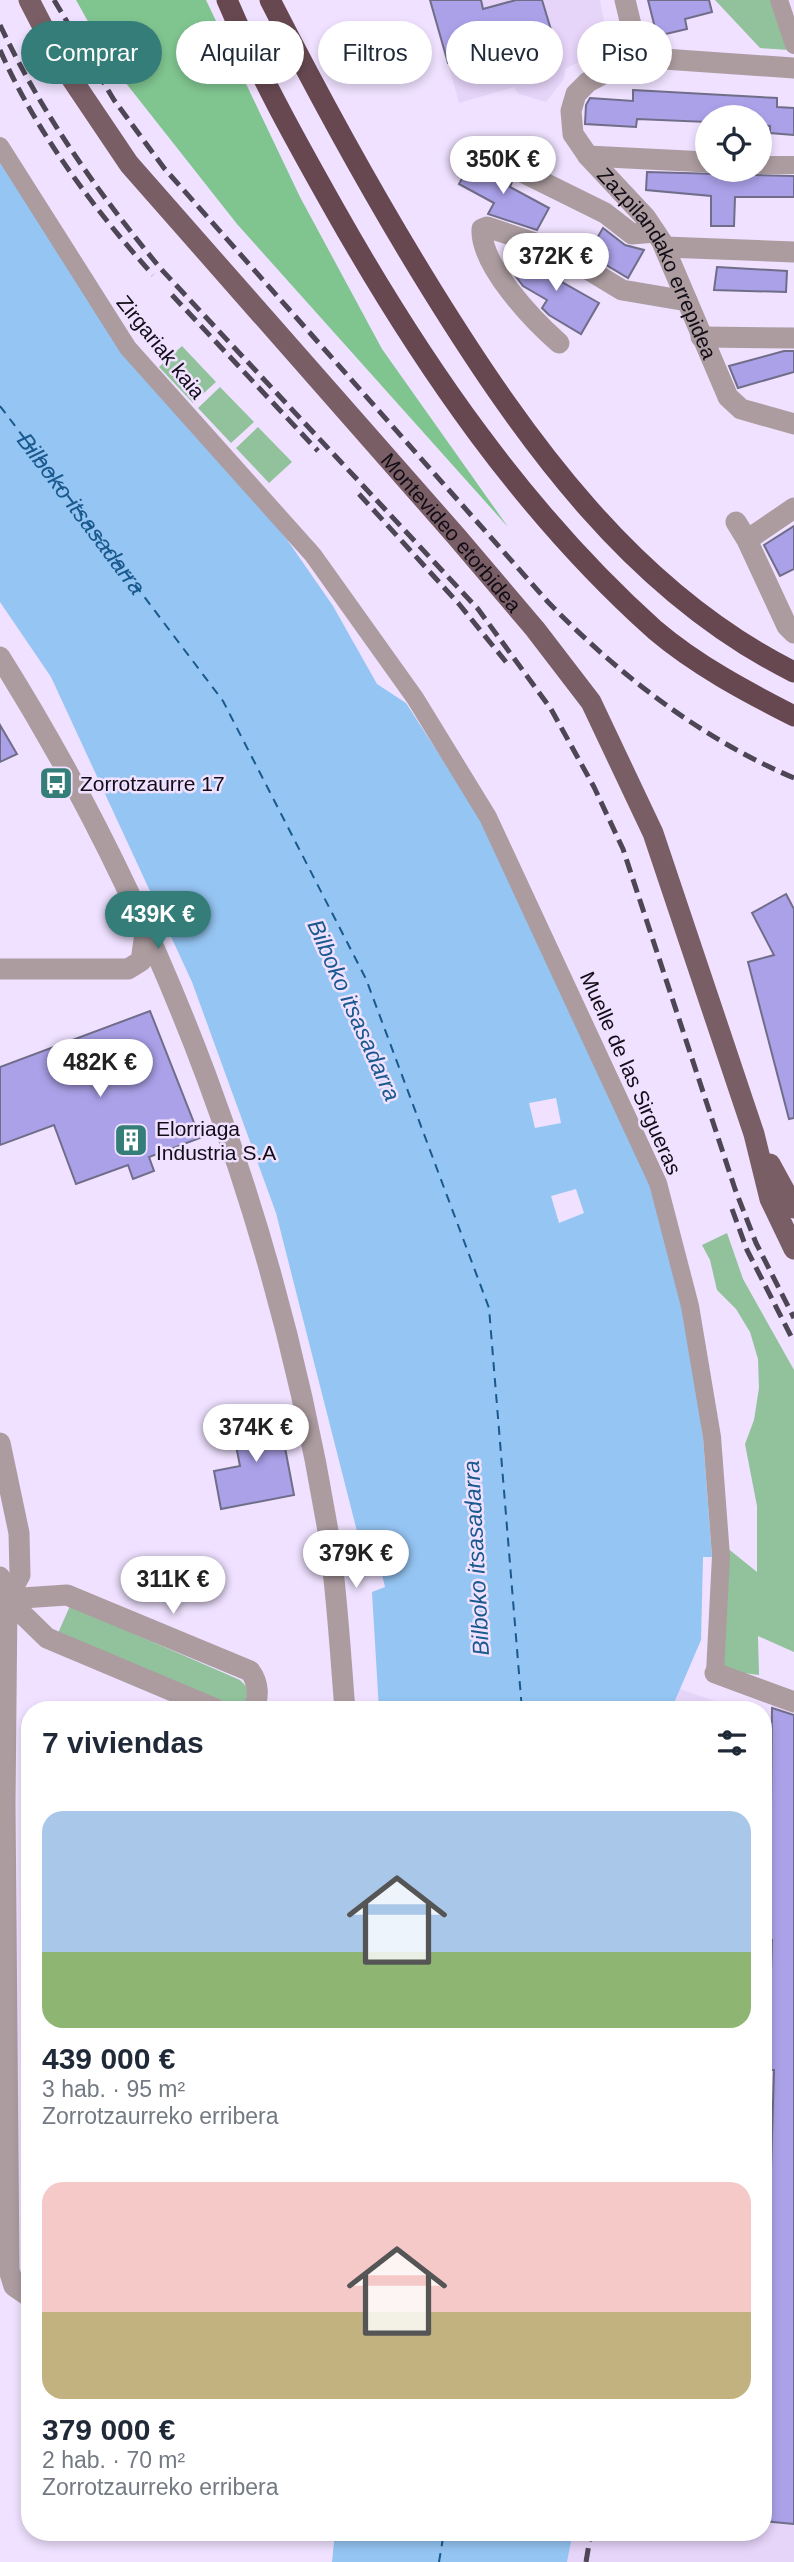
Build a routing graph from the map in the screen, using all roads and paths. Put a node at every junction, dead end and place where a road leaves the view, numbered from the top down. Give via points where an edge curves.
1 (29, 0) edge
2 (228, 0) edge
3 (270, 0) edge
4 (625, 0) edge
5 (779, 0) edge
6 (630, 21) edge
7 (794, 43) edge
8 (672, 60) edge
9 (794, 68) edge
10 (586, 84) edge
11 (0, 146) edge
12 (588, 156) junction
13 (494, 158) dead end
14 (695, 161) edge
15 (772, 165) edge
16 (794, 166) edge
17 (660, 239) junction
18 (794, 252) edge
19 (687, 301) junction
20 (701, 337) junction
21 (794, 338) edge
22 (559, 343) dead end
23 (794, 424) edge
24 (794, 508) edge
25 (736, 522) dead end
26 (747, 541) junction
27 (313, 555) joint
28 (774, 594) junction
29 (794, 613) edge
30 (794, 633) edge
31 (0, 657) edge
32 (794, 672) edge
33 (794, 716) edge
34 (145, 931) junction
35 (135, 966) junction
36 (0, 969) edge
37 (165, 978) junction
38 (754, 1134) junction
39 (794, 1208) edge
40 (794, 1249) edge
41 (0, 1443) edge
42 (0, 1577) edge
43 (4, 1598) edge
44 (715, 1673) joint
45 (197, 1701) edge
46 (256, 1701) edge
47 (344, 1701) edge
48 (794, 1702) edge
49 (21, 2291) edge

1 - 38 main road, Montevideo etorbidea via 63,66 129,164 456,536 591,702 653,833
2 - 33 highway via 295,141 380,289 496,457 579,557 657,631 710,669
3 - 32 highway via 329,116 398,235 477,362 533,441 602,525 678,597 730,636
4 - 6 street
5 - 7 street
8 - 9 street
10 - 12 street, Zazpilandako errepidea via 572,99 573,134
11 - 27 street, Zirgariak kaia via 128,348
12 - 14 street
12 - 17 street, Zazpilandako errepidea
13 - 17 street via 605,214 632,234
15 - 16 street
17 - 18 street
17 - 19 street, Zazpilandako errepidea
19 - 20 street, Zazpilandako errepidea
19 - 22 street via 622,290 556,250 482,229 499,277 533,320
20 - 21 street
20 - 23 street, Zazpilandako errepidea via 728,397 741,409
24 - 26 street
25 - 26 street
26 - 28 street
27 - 44 street, Muelle de las Sirgueras via 415,698 488,817 658,1184 691,1306 712,1437 720,1556
28 - 29 street
28 - 30 street
31 - 34 street via 55,745
34 - 35 street via 144,953
34 - 37 street
35 - 36 street via 114,971
35 - 37 street
37 - 47 street via 261,1233 328,1531
38 - 39 main road, Montevideo etorbidea
38 - 40 main road, Montevideo etorbidea via 770,1199
41 - 43 street via 19,1533 20,1575
42 - 43 street
43 - 45 street via 47,1638
43 - 46 street via 67,1595 250,1671 256,1678
43 - 49 street via 9,2270 14,2286
44 - 48 street

